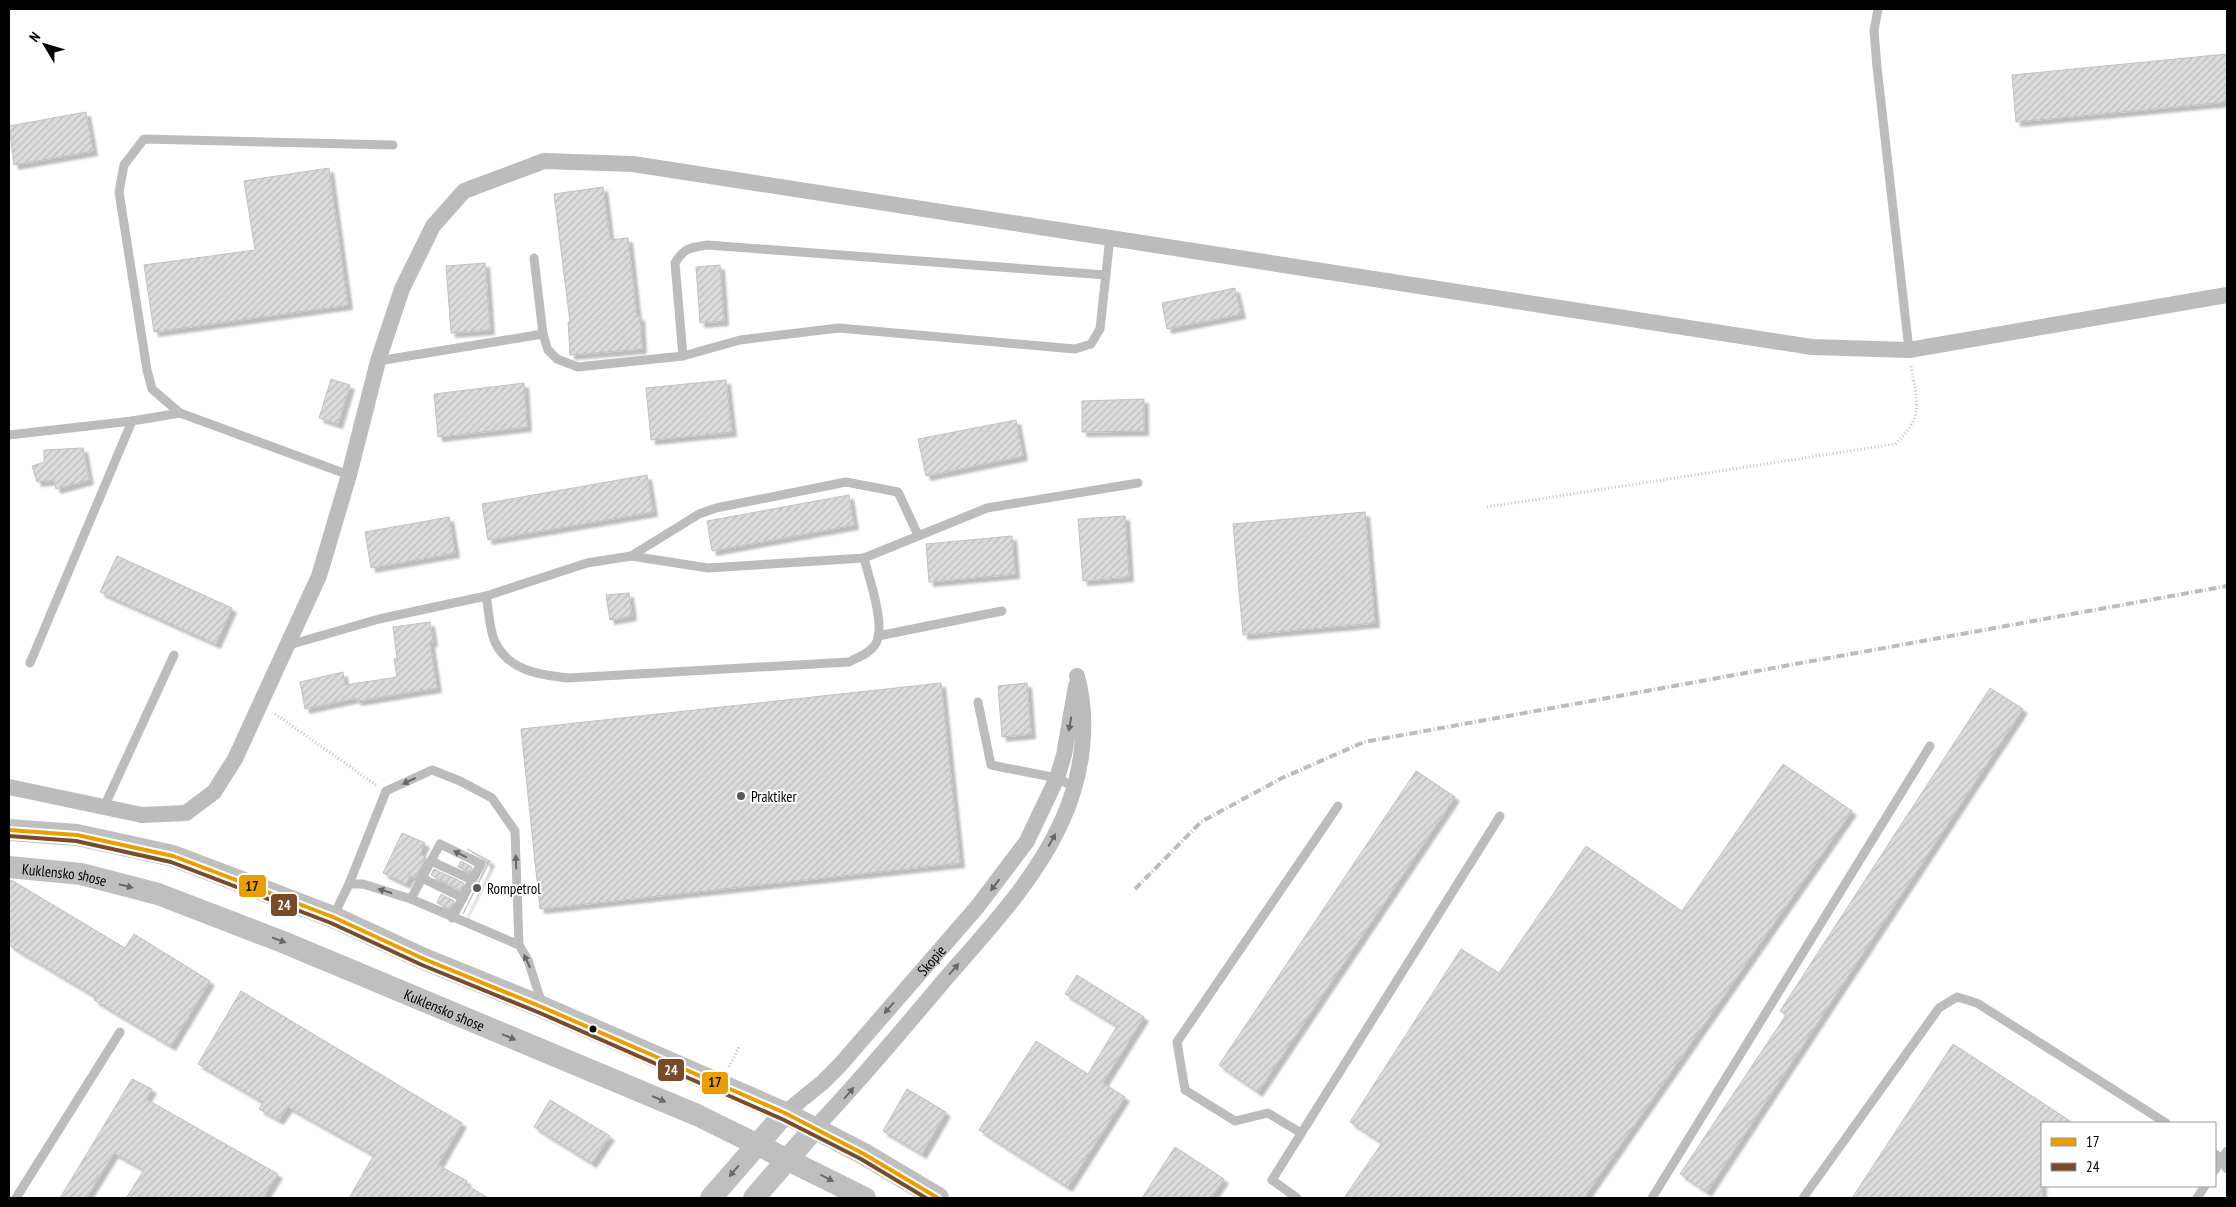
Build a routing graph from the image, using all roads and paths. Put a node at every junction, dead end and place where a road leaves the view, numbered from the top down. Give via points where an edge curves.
1 (1878, 9) edge
2 (392, 145) dead end
3 (1110, 237) junction
4 (534, 258) dead end
5 (1106, 276) junction
6 (2227, 295) edge
7 (543, 334) junction
8 (1908, 350) junction
9 (683, 356) junction
10 (378, 361) junction
11 (180, 412) junction
12 (132, 421) junction
13 (9, 436) edge
14 (349, 475) junction
15 (1138, 482) dead end
16 (1487, 507) dead end
17 (918, 535) junction
18 (631, 556) junction
19 (864, 558) junction
20 (486, 596) junction
21 (1002, 611) dead end
22 (878, 636) junction
23 (289, 645) junction
24 (174, 655) dead end
25 (30, 663) dead end
26 (978, 702) dead end
27 (260, 704) junction
28 (1930, 746) dead end
29 (1057, 778) junction
30 (9, 787) edge
31 (1074, 787) junction
32 (386, 791) junction
33 (1338, 806) dead end
34 (104, 807) junction
35 (1500, 816) dead end
36 (9, 830) edge
37 (432, 861) junction
38 (9, 867) edge
39 (422, 878) junction
40 (472, 880) junction
41 (349, 884) junction
42 (463, 898) junction
43 (411, 899) junction
44 (333, 917) junction
45 (452, 918) junction
46 (959, 927) junction
47 (976, 944) junction
48 (519, 945) junction
49 (542, 1007) junction
50 (120, 1032) dead end
51 (740, 1045) dead end
52 (726, 1074) dead end
53 (785, 1113) junction
54 (2164, 1122) edge
55 (815, 1128) junction
56 (1301, 1133) junction
57 (757, 1144) junction
58 (2221, 1155) edge
59 (789, 1159) junction
60 (2216, 1168) edge
61 (2227, 1168) edge
62 (2204, 1187) edge
63 (858, 1196) edge
64 (16, 1198) edge
65 (711, 1198) edge
66 (754, 1198) edge
67 (938, 1198) edge
68 (1297, 1198) edge
69 (1652, 1198) edge
70 (1803, 1198) edge
71 (2197, 1198) edge

1 - 8 lane via 1874,31 1877,67
2 - 11 lane via 144,139 124,165 119,192 152,389
3 - 5 lane
3 - 8 street via 1812,346
3 - 10 street via 632,164 544,161 464,191 433,226 402,289
4 - 7 lane
5 - 9 lane via 1100,329 1091,344 1074,349 839,328 740,340
5 - 9 lane via 707,245 691,247 682,252 675,263
6 - 8 street
7 - 9 lane via 548,350 557,359 578,367
7 - 10 lane
8 - 16 path via 1918,409 1911,430 1895,444
10 - 14 street
11 - 12 lane
11 - 14 lane
12 - 13 lane
12 - 25 lane
14 - 23 street via 319,576
15 - 17 lane via 987,508
17 - 18 lane via 898,492 846,482 716,508 699,514
17 - 19 lane
18 - 19 lane via 708,568
18 - 20 lane via 588,563
19 - 22 lane via 880,628
20 - 22 lane via 495,642 508,660 533,674 568,678 848,662 867,653
20 - 23 lane via 379,620
21 - 22 lane
23 - 27 street
24 - 34 lane
26 - 29 lane via 992,765
27 - 32 path
27 - 34 street via 235,759 214,792 186,813 142,815
28 - 69 lane
29 - 31 lane
31 -> 29 street, Skopie via 1085,719 1077,676
29 -> 46 street, Skopie via 1027,841
30 - 34 street
47 -> 31 street via 1044,855 1062,822
32 - 41 lane
48 -> 32 lane via 516,831 492,798 432,770
33 - 56 lane via 1177,1042 1185,1090 1235,1121 1268,1113
35 - 56 lane
36 - 44 main road via 77,835 173,856
37 - 39 lane
37 - 40 lane
40 -> 37 lane via 480,864 440,844
38 -> 57 main road, Kuklensko shose via 81,874 158,894 284,942
39 - 42 lane
39 - 43 lane
40 - 42 lane
43 -> 41 lane via 363,884
41 - 44 lane
42 - 45 lane
43 - 45 lane
44 - 49 main road via 424,959
45 - 48 lane
46 - 47 street
46 -> 53 street, Skopie via 840,1065
55 -> 47 street
49 -> 48 lane via 528,960
49 - 53 main road
50 - 64 lane
51 - 52 path
53 - 55 main road
53 - 57 main road, Skopie
54 - 70 lane via 1976,1003 1957,997 1939,1008
55 - 59 main road
55 - 67 main road
56 - 68 lane via 1272,1180
57 - 59 main road, Kuklensko shose
57 -> 65 main road, Skopie
58 - 60 lane
58 - 61 lane
59 -> 63 main road, Kuklensko shose
59 - 66 main road
62 - 71 lane

